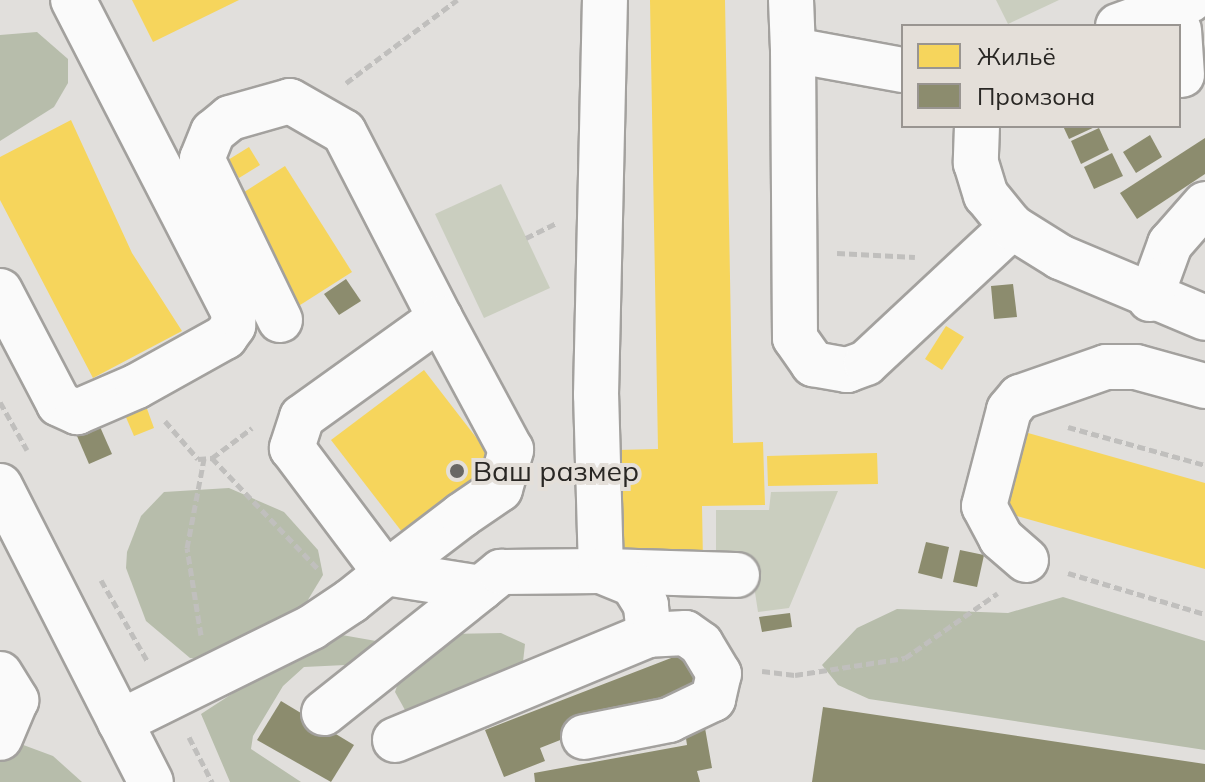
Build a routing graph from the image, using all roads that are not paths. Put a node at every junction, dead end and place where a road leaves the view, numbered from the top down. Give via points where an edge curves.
1 (73, 0) edge
2 (605, 0) edge
3 (791, 0) edge
4 (1179, 16) edge
5 (1130, 24) edge
6 (793, 50) junction
7 (1181, 55) edge
8 (901, 70) edge
9 (1182, 75) dead end
10 (977, 128) edge
11 (1205, 204) edge
12 (1012, 227) junction
13 (0, 291) edge
14 (1150, 299) junction
15 (440, 318) junction
16 (1205, 318) edge
17 (280, 320) dead end
18 (1205, 386) edge
19 (0, 486) edge
20 (1035, 563) road end
21 (601, 571) junction
22 (386, 573) junction
23 (737, 575) dead end
24 (481, 588) junction
25 (649, 635) junction
26 (0, 674) edge
27 (324, 713) dead end
28 (120, 722) junction
29 (584, 737) dead end
30 (0, 738) edge
31 (395, 740) dead end
32 (151, 782) edge

1 - 13 main road via 234,313 233,326 225,337 149,379 77,412 59,404
2 - 21 main road via 596,395
3 - 6 main road
4 - 5 main road
6 - 8 main road
6 - 12 main road via 795,338 802,353 828,368 866,363
7 - 9 main road
10 - 12 main road via 976,163 986,195
11 - 14 main road via 1170,244
12 - 14 main road
14 - 16 main road
15 - 17 main road via 344,132 313,108 267,102 230,118 203,151 215,192
15 - 22 main road via 511,450 510,475
15 - 22 main road via 302,417 292,432 292,448
18 - 20 main road via 1136,367 1106,367 1035,389 1009,410 984,506 1001,538
19 - 28 main road
21 - 23 main road
21 - 24 main road via 501,572
21 - 25 main road via 633,584 646,605
22 - 24 main road
22 - 28 main road via 351,601 211,682
24 - 27 main road
25 - 29 main road via 685,633 717,665 713,699 700,709
25 - 31 main road
26 - 30 main road via 16,700
28 - 32 main road

